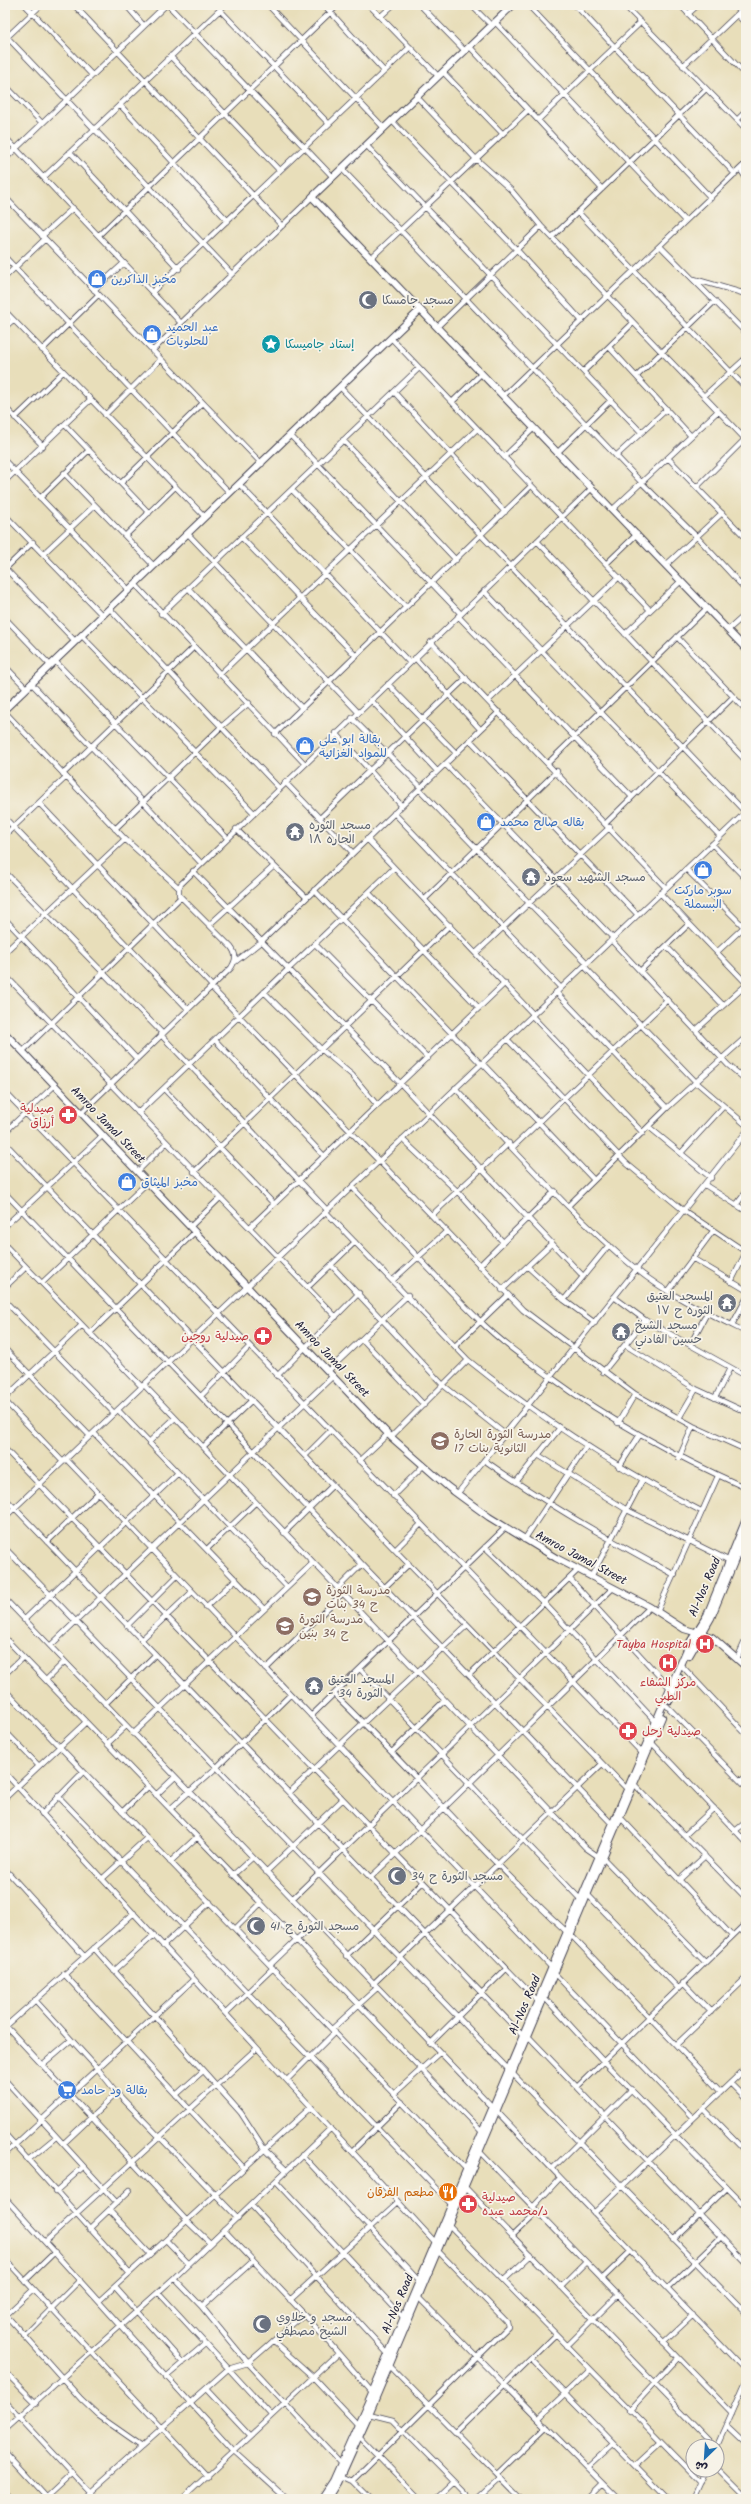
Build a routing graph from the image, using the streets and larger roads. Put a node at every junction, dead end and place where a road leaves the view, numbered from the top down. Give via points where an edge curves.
1 (25, 5) edge
2 (41, 5) edge
3 (74, 5) edge
4 (126, 5) edge
5 (167, 5) edge
6 (225, 5) edge
7 (268, 5) edge
8 (324, 5) edge
9 (338, 5) edge
10 (369, 5) edge
11 (393, 5) edge
12 (420, 5) edge
13 (471, 5) edge
14 (514, 5) edge
15 (528, 5) edge
16 (575, 5) edge
17 (680, 5) edge
18 (698, 5) edge
19 (628, 6) edge
20 (746, 6) edge
21 (220, 10) junction
22 (331, 12) junction
23 (32, 13) junction
24 (688, 14) junction
25 (737, 15) junction
26 (381, 16) junction
27 (641, 22) junction
28 (493, 24) junction
29 (746, 24) edge
30 (144, 26) junction
31 (195, 33) junction
32 (6, 38) edge
33 (712, 39) junction
34 (302, 40) junction
35 (410, 47) junction
36 (614, 47) junction
37 (468, 49) junction
38 (117, 52) junction
39 (170, 56) junction
40 (683, 66) junction
41 (275, 67) junction
42 (590, 70) junction
43 (384, 71) junction
44 (441, 74) junction
45 (92, 75) junction
46 (746, 75) edge
47 (145, 81) junction
48 (5, 85) edge
49 (706, 89) junction
50 (250, 90) junction
51 (565, 95) junction
52 (417, 96) junction
53 (356, 98) junction
54 (66, 100) junction
55 (120, 105) junction
56 (528, 110) junction
57 (746, 112) edge
58 (225, 114) junction
59 (679, 115) junction
60 (538, 120) junction
61 (737, 120) junction
62 (392, 121) junction
63 (42, 123) junction
64 (329, 124) junction
65 (384, 128) junction
66 (746, 129) edge
67 (94, 130) junction
68 (502, 134) junction
69 (5, 137) edge
70 (200, 139) junction
71 (655, 139) junction
72 (366, 145) junction
73 (304, 148) junction
74 (16, 149) junction
75 (70, 152) junction
76 (475, 158) junction
77 (5, 159) edge
78 (175, 163) junction
79 (630, 163) junction
80 (746, 163) edge
81 (342, 169) junction
82 (740, 169) junction
83 (279, 170) junction
84 (735, 174) junction
85 (44, 177) junction
86 (333, 177) junction
87 (746, 178) edge
88 (450, 182) junction
89 (150, 186) junction
90 (602, 189) junction
91 (253, 196) junction
92 (5, 197) edge
93 (312, 197) junction
94 (711, 198) junction
95 (424, 206) junction
96 (73, 208) junction
97 (126, 210) junction
98 (578, 212) junction
99 (228, 221) junction
100 (684, 221) junction
101 (282, 226) junction
102 (541, 226) junction
103 (401, 228) junction
104 (99, 235) junction
105 (552, 237) junction
106 (43, 238) junction
107 (204, 244) junction
108 (660, 246) junction
109 (517, 250) junction
110 (5, 257) edge
111 (371, 258) junction
112 (124, 263) junction
113 (15, 268) junction
114 (179, 269) junction
115 (634, 271) junction
116 (232, 274) junction
117 (492, 274) junction
118 (5, 277) edge
119 (693, 279) junction
120 (94, 290) junction
121 (152, 292) junction
122 (746, 294) edge
123 (98, 295) junction
124 (608, 296) junction
125 (467, 298) junction
126 (715, 301) junction
127 (420, 310) junction
128 (5, 311) edge
129 (13, 320) junction
130 (582, 321) junction
131 (181, 323) junction
132 (633, 323) junction
133 (69, 324) junction
134 (5, 327) edge
135 (437, 327) junction
136 (688, 327) junction
137 (746, 332) edge
138 (391, 338) junction
139 (557, 345) junction
140 (609, 346) junction
141 (42, 350) junction
142 (152, 351) junction
143 (661, 352) junction
144 (746, 358) edge
145 (161, 359) junction
146 (419, 368) junction
147 (532, 369) junction
148 (584, 371) junction
149 (63, 372) junction
150 (730, 372) junction
151 (481, 374) junction
152 (637, 376) junction
153 (340, 387) junction
154 (131, 388) junction
155 (746, 388) edge
156 (394, 392) junction
157 (503, 396) junction
158 (704, 396) junction
159 (90, 400) junction
160 (611, 400) junction
161 (452, 402) junction
162 (203, 403) junction
163 (5, 407) edge
164 (667, 409) junction
165 (718, 411) junction
166 (105, 415) junction
167 (368, 417) junction
168 (16, 418) junction
169 (586, 424) junction
170 (65, 425) junction
171 (534, 428) junction
172 (477, 429) junction
173 (641, 432) junction
174 (173, 433) junction
175 (290, 436) junction
176 (691, 436) junction
177 (746, 439) edge
178 (343, 440) junction
179 (43, 446) junction
180 (89, 450) junction
181 (557, 453) junction
182 (451, 454) junction
183 (616, 456) junction
184 (147, 457) junction
185 (504, 457) junction
186 (668, 458) junction
187 (5, 461) edge
188 (262, 464) junction
189 (318, 465) junction
190 (15, 472) junction
191 (64, 473) junction
192 (426, 478) junction
193 (5, 481) edge
194 (121, 483) junction
195 (642, 483) junction
196 (240, 485) junction
197 (531, 486) junction
198 (175, 487) junction
199 (697, 487) junction
200 (592, 488) junction
201 (292, 490) junction
202 (230, 493) junction
203 (40, 498) junction
204 (401, 502) junction
205 (95, 505) junction
206 (612, 510) junction
207 (505, 512) junction
208 (148, 513) junction
209 (267, 513) junction
210 (722, 513) junction
211 (5, 514) edge
212 (205, 517) junction
213 (562, 517) junction
214 (376, 526) junction
215 (70, 528) junction
216 (746, 529) edge
217 (741, 533) junction
218 (188, 534) junction
219 (637, 534) junction
220 (125, 536) junction
221 (480, 536) junction
222 (241, 537) junction
223 (697, 537) junction
224 (746, 538) edge
225 (537, 541) junction
226 (33, 542) junction
227 (351, 550) junction
228 (44, 553) junction
229 (456, 560) junction
230 (215, 562) junction
231 (606, 564) junction
232 (154, 566) junction
233 (666, 566) junction
234 (510, 567) junction
235 (5, 568) edge
236 (325, 574) junction
237 (619, 578) junction
238 (681, 581) junction
239 (431, 583) junction
240 (135, 584) junction
241 (188, 588) junction
242 (129, 590) junction
243 (746, 590) edge
244 (484, 591) junction
245 (300, 598) junction
246 (593, 602) junction
247 (406, 607) junction
248 (707, 608) junction
249 (110, 609) junction
250 (650, 610) junction
251 (161, 614) junction
252 (746, 614) edge
253 (459, 615) junction
254 (103, 616) junction
255 (5, 618) edge
256 (273, 624) junction
257 (567, 626) junction
258 (728, 630) junction
259 (380, 632) junction
260 (625, 634) junction
261 (82, 636) junction
262 (677, 637) junction
263 (75, 641) junction
264 (431, 642) junction
265 (193, 648) junction
266 (246, 649) junction
267 (746, 649) edge
268 (541, 651) junction
269 (356, 656) junction
270 (415, 658) junction
271 (651, 662) junction
272 (52, 663) junction
273 (410, 663) junction
274 (5, 666) edge
275 (168, 672) junction
276 (219, 675) junction
277 (516, 675) junction
278 (466, 678) junction
279 (329, 682) junction
280 (31, 683) junction
281 (388, 684) junction
282 (626, 687) junction
283 (26, 688) junction
284 (447, 695) junction
285 (733, 697) junction
286 (142, 698) junction
287 (371, 700) junction
288 (488, 701) junction
289 (249, 703) junction
290 (302, 708) junction
291 (5, 709) edge
292 (746, 710) edge
293 (5, 712) edge
294 (358, 712) junction
295 (499, 712) junction
296 (600, 712) junction
297 (352, 718) junction
298 (422, 719) junction
299 (708, 722) junction
300 (116, 723) junction
301 (221, 727) junction
302 (480, 729) junction
303 (336, 733) junction
304 (276, 734) junction
305 (405, 736) junction
306 (574, 736) junction
307 (470, 740) junction
308 (683, 746) junction
309 (91, 747) junction
310 (194, 752) junction
311 (388, 754) junction
312 (456, 754) junction
313 (746, 761) edge
314 (304, 763) junction
315 (548, 763) junction
316 (445, 764) junction
317 (370, 771) junction
318 (437, 771) junction
319 (557, 771) junction
320 (657, 772) junction
321 (64, 776) junction
322 (168, 777) junction
323 (285, 782) junction
324 (279, 788) junction
325 (420, 788) junction
326 (632, 797) junction
327 (527, 800) junction
328 (143, 802) junction
329 (39, 803) junction
330 (401, 805) junction
331 (253, 812) junction
332 (746, 812) edge
333 (394, 813) junction
334 (5, 818) edge
335 (320, 818) junction
336 (606, 823) junction
337 (502, 824) junction
338 (14, 827) junction
339 (610, 827) junction
340 (115, 829) junction
341 (236, 829) junction
342 (5, 835) edge
343 (720, 836) junction
344 (227, 838) junction
345 (125, 839) junction
346 (367, 839) junction
347 (712, 844) junction
348 (477, 849) junction
349 (353, 853) junction
350 (580, 854) junction
351 (201, 863) junction
352 (98, 864) junction
353 (274, 866) junction
354 (394, 868) junction
355 (686, 869) junction
356 (193, 871) junction
357 (5, 872) edge
358 (451, 874) junction
359 (554, 878) junction
360 (746, 879) edge
361 (72, 888) junction
362 (178, 888) junction
363 (666, 888) junction
364 (314, 890) junction
365 (369, 892) junction
366 (660, 893) junction
367 (181, 897) junction
368 (306, 898) junction
369 (425, 899) junction
370 (529, 902) junction
371 (228, 907) junction
372 (45, 914) junction
373 (638, 915) junction
374 (5, 919) edge
375 (341, 919) junction
376 (154, 924) junction
377 (689, 924) junction
378 (210, 925) junction
379 (450, 925) junction
380 (503, 927) junction
381 (745, 927) edge
382 (22, 936) junction
383 (612, 939) junction
384 (262, 941) junction
385 (315, 944) junction
386 (666, 946) junction
387 (129, 948) junction
388 (424, 950) junction
389 (5, 952) edge
390 (717, 952) junction
391 (476, 953) junction
392 (235, 962) junction
393 (585, 965) junction
394 (289, 969) junction
395 (640, 971) junction
396 (103, 973) junction
397 (5, 975) edge
398 (397, 976) junction
399 (505, 984) junction
400 (746, 984) edge
401 (212, 986) junction
402 (561, 988) junction
403 (264, 992) junction
404 (556, 992) junction
405 (78, 997) junction
406 (667, 1000) junction
407 (372, 1001) junction
408 (723, 1005) junction
409 (479, 1008) junction
410 (188, 1010) junction
411 (532, 1015) junction
412 (239, 1016) junction
413 (52, 1023) junction
414 (640, 1025) junction
415 (345, 1026) junction
416 (696, 1030) junction
417 (5, 1033) edge
418 (162, 1034) junction
419 (452, 1034) junction
420 (746, 1037) edge
421 (215, 1040) junction
422 (507, 1040) junction
423 (321, 1049) junction
424 (23, 1051) junction
425 (613, 1051) junction
426 (428, 1058) junction
427 (722, 1058) junction
428 (137, 1059) junction
429 (482, 1063) junction
430 (189, 1064) junction
431 (296, 1074) junction
432 (588, 1076) junction
433 (746, 1080) edge
434 (696, 1082) junction
435 (400, 1083) junction
436 (55, 1085) junction
437 (110, 1085) junction
438 (455, 1088) junction
439 (164, 1089) junction
440 (5, 1092) edge
441 (270, 1098) junction
442 (564, 1098) junction
443 (377, 1105) junction
444 (723, 1106) junction
445 (667, 1108) junction
446 (82, 1112) junction
447 (138, 1113) junction
448 (25, 1114) junction
449 (429, 1114) junction
450 (539, 1122) junction
451 (244, 1123) junction
452 (746, 1125) edge
453 (649, 1127) junction
454 (350, 1131) junction
455 (5, 1132) edge
456 (746, 1132) edge
457 (642, 1133) junction
458 (102, 1134) junction
459 (402, 1139) junction
460 (5, 1143) edge
461 (166, 1143) junction
462 (508, 1143) junction
463 (220, 1147) junction
464 (513, 1147) junction
465 (681, 1153) junction
466 (324, 1156) junction
467 (618, 1157) junction
468 (379, 1161) junction
469 (73, 1162) junction
470 (481, 1170) junction
471 (138, 1171) junction
472 (194, 1172) junction
473 (711, 1178) junction
474 (594, 1180) junction
475 (299, 1181) junction
476 (148, 1182) junction
477 (705, 1185) junction
478 (47, 1187) junction
479 (352, 1187) junction
480 (555, 1191) junction
481 (458, 1192) junction
482 (746, 1192) edge
483 (5, 1193) edge
484 (220, 1198) junction
485 (274, 1204) junction
486 (569, 1205) junction
487 (736, 1205) junction
488 (22, 1210) junction
489 (119, 1210) junction
490 (683, 1210) junction
491 (326, 1211) junction
492 (746, 1211) edge
493 (432, 1215) junction
494 (527, 1219) junction
495 (5, 1226) edge
496 (190, 1227) junction
497 (249, 1228) junction
498 (447, 1231) junction
499 (713, 1231) junction
500 (196, 1232) junction
501 (93, 1235) junction
502 (355, 1242) junction
503 (503, 1242) junction
504 (551, 1244) junction
505 (5, 1245) edge
506 (609, 1245) junction
507 (746, 1252) edge
508 (418, 1256) junction
509 (68, 1258) junction
510 (278, 1258) junction
511 (692, 1258) junction
512 (167, 1261) junction
513 (331, 1265) junction
514 (479, 1266) junction
515 (26, 1267) junction
516 (528, 1267) junction
517 (636, 1269) junction
518 (583, 1276) junction
519 (393, 1280) junction
520 (731, 1282) junction
521 (42, 1283) junction
522 (141, 1285) junction
523 (5, 1287) edge
524 (247, 1287) junction
525 (307, 1288) junction
526 (502, 1290) junction
527 (669, 1290) junction
528 (746, 1290) edge
529 (359, 1293) junction
530 (408, 1295) junction
531 (507, 1296) junction
532 (614, 1297) junction
533 (746, 1299) edge
534 (564, 1300) junction
535 (5, 1301) edge
536 (116, 1309) junction
537 (707, 1313) junction
538 (218, 1314) junction
539 (336, 1317) junction
540 (384, 1319) junction
541 (645, 1320) junction
542 (480, 1321) junction
543 (594, 1323) junction
544 (82, 1325) junction
545 (732, 1325) junction
546 (746, 1332) edge
547 (90, 1333) junction
548 (192, 1338) junction
549 (362, 1339) junction
550 (456, 1345) junction
551 (625, 1345) junction
552 (690, 1346) junction
553 (250, 1347) junction
554 (306, 1348) junction
555 (5, 1349) edge
556 (574, 1350) junction
557 (54, 1352) junction
558 (468, 1360) junction
559 (167, 1362) junction
560 (730, 1368) junction
561 (328, 1371) junction
562 (224, 1372) junction
563 (603, 1372) junction
564 (30, 1375) junction
565 (277, 1376) junction
566 (333, 1376) junction
567 (746, 1376) edge
568 (552, 1378) junction
569 (444, 1385) junction
570 (143, 1386) junction
571 (696, 1388) junction
572 (635, 1394) junction
573 (201, 1396) junction
574 (5, 1398) edge
575 (715, 1398) junction
576 (252, 1400) junction
577 (5, 1402) edge
578 (746, 1402) edge
579 (304, 1404) junction
580 (424, 1404) junction
581 (528, 1406) junction
582 (744, 1411) edge
583 (116, 1412) junction
584 (175, 1418) junction
585 (679, 1418) junction
586 (618, 1423) junction
587 (228, 1424) junction
588 (693, 1426) junction
589 (279, 1428) junction
590 (559, 1429) junction
591 (330, 1431) junction
592 (92, 1434) junction
593 (504, 1434) junction
594 (390, 1435) junction
595 (639, 1436) junction
596 (149, 1442) junction
597 (203, 1447) junction
598 (586, 1447) junction
599 (5, 1449) edge
600 (746, 1450) edge
601 (254, 1452) junction
602 (538, 1455) junction
603 (305, 1456) junction
604 (679, 1458) junction
605 (484, 1460) junction
606 (64, 1461) junction
607 (359, 1461) junction
608 (424, 1465) junction
609 (619, 1467) junction
610 (178, 1473) junction
611 (229, 1475) junction
612 (567, 1475) junction
613 (718, 1476) junction
614 (642, 1481) junction
615 (516, 1482) junction
616 (39, 1485) junction
617 (333, 1485) junction
618 (746, 1488) edge
619 (98, 1493) junction
620 (457, 1494) junction
621 (155, 1496) junction
622 (393, 1496) junction
623 (5, 1498) edge
624 (204, 1500) junction
625 (255, 1503) junction
626 (548, 1503) junction
627 (14, 1508) junction
628 (309, 1508) junction
629 (627, 1510) junction
630 (701, 1511) junction
631 (5, 1517) edge
632 (71, 1518) junction
633 (746, 1519) edge
634 (180, 1522) junction
635 (126, 1523) junction
636 (420, 1525) junction
637 (230, 1527) junction
638 (505, 1528) junction
639 (284, 1533) junction
640 (745, 1536) edge
641 (524, 1540) junction
642 (689, 1540) junction
643 (610, 1541) junction
644 (46, 1542) junction
645 (99, 1547) junction
646 (485, 1547) junction
647 (5, 1548) edge
648 (206, 1549) junction
649 (151, 1550) junction
650 (395, 1550) junction
651 (10, 1553) junction
652 (5, 1557) edge
653 (731, 1562) junction
654 (313, 1563) junction
655 (362, 1564) junction
656 (409, 1564) junction
657 (463, 1569) junction
658 (578, 1570) junction
659 (75, 1571) junction
660 (125, 1574) junction
661 (675, 1575) junction
662 (177, 1576) junction
663 (592, 1577) junction
664 (236, 1579) junction
665 (570, 1579) junction
666 (287, 1587) junction
667 (384, 1588) junction
668 (613, 1588) junction
669 (337, 1589) junction
670 (192, 1592) junction
671 (342, 1594) junction
672 (437, 1594) junction
673 (50, 1595) junction
674 (100, 1598) junction
675 (5, 1599) edge
676 (152, 1602) junction
677 (544, 1604) junction
678 (596, 1606) junction
679 (206, 1607) junction
680 (650, 1607) junction
681 (264, 1609) junction
682 (657, 1612) junction
683 (166, 1616) junction
684 (414, 1617) junction
685 (24, 1620) junction
686 (76, 1622) junction
687 (467, 1625) junction
688 (127, 1626) junction
689 (520, 1628) junction
690 (570, 1632) junction
691 (699, 1634) junction
692 (621, 1635) junction
693 (234, 1636) junction
694 (5, 1638) edge
695 (746, 1639) edge
696 (141, 1640) junction
697 (388, 1642) junction
698 (50, 1646) junction
699 (443, 1647) junction
700 (495, 1652) junction
701 (546, 1654) junction
702 (155, 1655) junction
703 (23, 1656) junction
704 (737, 1658) junction
705 (596, 1659) junction
706 (209, 1661) junction
707 (64, 1662) junction
708 (683, 1667) junction
709 (746, 1667) edge
710 (266, 1669) junction
711 (360, 1669) junction
712 (416, 1672) junction
713 (5, 1674) edge
714 (469, 1675) junction
715 (131, 1679) junction
716 (521, 1679) junction
717 (46, 1680) junction
718 (572, 1682) junction
719 (184, 1685) junction
720 (670, 1688) junction
721 (5, 1690) edge
722 (334, 1694) junction
723 (290, 1695) junction
724 (389, 1700) junction
725 (444, 1701) junction
726 (496, 1703) junction
727 (104, 1704) junction
728 (547, 1706) junction
729 (667, 1706) junction
730 (159, 1709) junction
731 (311, 1716) junction
732 (265, 1720) junction
733 (86, 1722) junction
734 (364, 1722) junction
735 (656, 1722) junction
736 (126, 1726) junction
737 (470, 1727) junction
738 (416, 1728) junction
739 (5, 1730) edge
740 (522, 1730) junction
741 (134, 1734) junction
742 (746, 1734) edge
743 (652, 1743) junction
744 (107, 1744) junction
745 (240, 1744) junction
746 (339, 1745) junction
747 (60, 1748) junction
748 (392, 1752) junction
749 (642, 1753) junction
750 (497, 1755) junction
751 (442, 1756) junction
752 (602, 1764) junction
753 (39, 1766) junction
754 (217, 1767) junction
755 (314, 1770) junction
756 (83, 1772) junction
757 (5, 1774) edge
758 (746, 1776) edge
759 (175, 1777) junction
760 (418, 1779) junction
761 (741, 1781) junction
762 (469, 1783) junction
763 (634, 1784) junction
764 (17, 1787) junction
765 (148, 1787) junction
766 (746, 1787) edge
767 (578, 1788) junction
768 (627, 1788) junction
769 (189, 1792) junction
770 (290, 1792) junction
771 (156, 1795) junction
772 (58, 1796) junction
773 (5, 1798) edge
774 (342, 1800) junction
775 (394, 1803) junction
776 (445, 1807) junction
777 (714, 1808) junction
778 (170, 1809) junction
779 (122, 1812) junction
780 (551, 1812) junction
781 (42, 1814) junction
782 (620, 1817) junction
783 (318, 1822) junction
784 (746, 1822) edge
785 (612, 1824) junction
786 (368, 1827) junction
787 (419, 1831) junction
788 (736, 1831) junction
789 (685, 1835) junction
790 (197, 1837) junction
791 (147, 1838) junction
792 (523, 1840) junction
793 (746, 1842) edge
794 (293, 1847) junction
795 (345, 1850) junction
796 (394, 1854) junction
797 (705, 1856) junction
798 (601, 1857) junction
799 (252, 1858) junction
800 (121, 1862) junction
801 (170, 1862) junction
802 (498, 1864) junction
803 (5, 1869) edge
804 (266, 1872) junction
805 (319, 1874) junction
806 (233, 1875) junction
807 (370, 1877) junction
808 (102, 1879) junction
809 (680, 1880) junction
810 (422, 1883) junction
811 (475, 1887) junction
812 (588, 1895) junction
813 (746, 1898) edge
814 (292, 1899) junction
815 (581, 1900) junction
816 (210, 1902) junction
817 (261, 1903) junction
818 (399, 1906) junction
819 (450, 1911) junction
820 (134, 1913) junction
821 (314, 1923) junction
822 (746, 1923) edge
823 (183, 1927) junction
824 (236, 1928) junction
825 (373, 1929) junction
826 (740, 1929) junction
827 (426, 1934) junction
828 (569, 1934) junction
829 (154, 1935) junction
830 (746, 1935) edge
831 (732, 1936) junction
832 (296, 1940) junction
833 (163, 1946) junction
834 (94, 1948) junction
835 (84, 1956) junction
836 (346, 1956) junction
837 (400, 1958) junction
838 (705, 1962) junction
839 (271, 1967) junction
840 (506, 1969) junction
841 (114, 1971) junction
842 (554, 1971) junction
843 (64, 1974) junction
844 (746, 1978) edge
845 (194, 1979) junction
846 (683, 1983) junction
847 (375, 1986) junction
848 (678, 1988) junction
849 (248, 1992) junction
850 (481, 1993) junction
851 (545, 1998) junction
852 (35, 2000) junction
853 (538, 2001) junction
854 (358, 2004) junction
855 (711, 2012) junction
856 (226, 2013) junction
857 (650, 2016) junction
858 (154, 2017) junction
859 (457, 2017) junction
860 (6, 2026) edge
861 (334, 2031) junction
862 (526, 2037) junction
863 (71, 2040) junction
864 (127, 2042) junction
865 (623, 2043) junction
866 (430, 2044) junction
867 (677, 2044) junction
868 (257, 2048) junction
869 (439, 2053) junction
870 (310, 2057) junction
871 (603, 2061) junction
872 (43, 2064) junction
873 (746, 2068) edge
874 (98, 2069) junction
875 (203, 2070) junction
876 (421, 2070) junction
877 (511, 2072) junction
878 (5, 2080) edge
879 (287, 2080) junction
880 (730, 2083) junction
881 (216, 2085) junction
882 (578, 2086) junction
883 (632, 2089) junction
884 (721, 2092) junction
885 (117, 2093) junction
886 (71, 2094) junction
887 (394, 2094) junction
888 (176, 2096) junction
889 (746, 2099) edge
890 (402, 2102) junction
891 (311, 2107) junction
892 (704, 2109) junction
893 (188, 2110) junction
894 (495, 2110) junction
895 (606, 2115) junction
896 (91, 2117) junction
897 (693, 2118) junction
898 (42, 2121) junction
899 (376, 2127) junction
900 (331, 2128) junction
901 (482, 2132) junction
902 (5, 2134) edge
903 (677, 2134) junction
904 (56, 2136) junction
905 (159, 2136) junction
906 (579, 2142) junction
907 (63, 2144) junction
908 (15, 2145) junction
909 (265, 2150) junction
910 (352, 2151) junction
911 (480, 2152) junction
912 (746, 2152) edge
913 (5, 2154) edge
914 (302, 2155) junction
915 (28, 2160) junction
916 (650, 2160) junction
917 (132, 2162) junction
918 (83, 2167) junction
919 (244, 2168) junction
920 (466, 2169) junction
921 (552, 2169) junction
922 (286, 2170) junction
923 (560, 2178) junction
924 (276, 2181) junction
925 (465, 2187) junction
926 (622, 2187) junction
927 (102, 2188) junction
928 (727, 2188) junction
929 (130, 2190) dead end
930 (55, 2192) junction
931 (215, 2194) junction
932 (5, 2198) edge
933 (398, 2202) junction
934 (117, 2203) junction
935 (251, 2205) junction
936 (452, 2205) junction
937 (533, 2207) junction
938 (746, 2207) edge
939 (109, 2210) junction
940 (538, 2211) junction
941 (594, 2213) junction
942 (700, 2213) junction
943 (75, 2214) junction
944 (238, 2218) junction
945 (187, 2221) junction
946 (449, 2225) junction
947 (89, 2229) junction
948 (370, 2229) junction
949 (224, 2230) junction
950 (512, 2236) junction
951 (721, 2237) junction
952 (166, 2240) junction
953 (673, 2240) junction
954 (45, 2242) junction
955 (210, 2243) junction
956 (436, 2243) junction
957 (631, 2251) junction
958 (55, 2252) junction
959 (438, 2252) junction
960 (150, 2254) junction
961 (343, 2254) junction
962 (530, 2255) junction
963 (5, 2259) edge
964 (252, 2262) junction
965 (586, 2262) junction
966 (694, 2262) junction
967 (746, 2263) edge
968 (189, 2264) junction
969 (130, 2273) junction
970 (174, 2278) junction
971 (316, 2278) junction
972 (602, 2279) junction
973 (80, 2280) junction
974 (504, 2280) junction
975 (25, 2282) junction
976 (420, 2282) junction
977 (115, 2287) junction
978 (561, 2287) junction
979 (668, 2289) junction
980 (33, 2290) junction
981 (159, 2293) junction
982 (416, 2295) junction
983 (618, 2295) junction
984 (290, 2300) junction
985 (99, 2301) junction
986 (202, 2307) junction
987 (50, 2309) junction
988 (137, 2312) junction
989 (304, 2314) junction
990 (746, 2314) edge
991 (5, 2315) edge
992 (693, 2316) junction
993 (404, 2318) junction
994 (593, 2320) junction
995 (121, 2326) junction
996 (556, 2334) junction
997 (24, 2336) junction
998 (273, 2341) junction
999 (663, 2343) junction
1000 (205, 2344) junction
1001 (567, 2346) junction
1002 (92, 2352) junction
1003 (338, 2354) junction
1004 (388, 2354) junction
1005 (477, 2356) junction
1006 (530, 2358) junction
1007 (678, 2358) junction
1008 (183, 2362) junction
1009 (248, 2363) junction
1010 (389, 2365) junction
1011 (228, 2369) junction
1012 (590, 2370) junction
1013 (746, 2371) edge
1014 (5, 2372) edge
1015 (312, 2376) junction
1016 (166, 2377) junction
1017 (62, 2379) junction
1018 (746, 2381) edge
1019 (505, 2383) junction
1020 (654, 2384) junction
1021 (206, 2388) junction
1022 (372, 2392) junction
1023 (564, 2394) junction
1024 (5, 2401) edge
1025 (286, 2401) junction
1026 (36, 2403) junction
1027 (190, 2404) junction
1028 (429, 2404) junction
1029 (629, 2410) junction
1030 (732, 2413) junction
1031 (369, 2414) junction
1032 (271, 2415) junction
1033 (20, 2416) junction
1034 (539, 2418) junction
1035 (358, 2425) junction
1036 (547, 2426) junction
1037 (726, 2426) junction
1038 (163, 2428) junction
1039 (5, 2429) edge
1040 (404, 2430) junction
1041 (456, 2432) junction
1042 (249, 2435) junction
1043 (359, 2436) junction
1044 (708, 2438) edge
1045 (720, 2438) edge
1046 (660, 2442) junction
1047 (613, 2444) junction
1048 (746, 2445) edge
1049 (142, 2446) junction
1050 (234, 2451) junction
1051 (5, 2452) edge
1052 (378, 2455) junction
1053 (342, 2463) junction
1054 (635, 2465) junction
1055 (587, 2468) junction
1056 (73, 2473) junction
1057 (342, 2476) junction
1058 (499, 2476) junction
1059 (725, 2476) edge
1060 (208, 2477) junction
1061 (703, 2478) edge
1062 (352, 2481) junction
1063 (454, 2482) junction
1064 (701, 2482) junction
1065 (602, 2483) junction
1066 (90, 2492) junction
1067 (746, 2497) edge
1068 (46, 2498) edge
1069 (695, 2498) edge
1070 (82, 2499) edge
1071 (96, 2499) edge
1072 (182, 2499) edge
1073 (287, 2499) edge
1074 (321, 2499) edge
1075 (328, 2499) edge
1076 (370, 2499) edge
1077 (420, 2499) edge
1078 (436, 2499) edge
1079 (470, 2499) edge
1080 (478, 2499) edge
1081 (521, 2499) edge
1082 (586, 2499) edge
1083 (618, 2499) edge
1084 (667, 2499) edge

1 - 23 street
2 - 23 street
3 - 38 street
4 - 30 street
5 - 30 street
5 - 31 street
6 - 21 street
7 - 34 street
8 - 22 street
9 - 22 street
10 - 26 street
11 - 26 street
12 - 37 street
13 - 28 street
14 - 28 street
15 - 42 street
16 - 36 street
17 - 24 street
18 - 24 street
19 - 27 street
20 - 25 street
21 - 31 street
21 - 41 street
22 - 34 street
22 - 43 street
23 - 32 street
23 - 45 street
24 - 33 street
25 - 29 street
25 - 33 street
26 - 35 street
27 - 36 street
27 - 40 street
28 - 37 street
28 - 51 street
30 - 38 street
31 - 39 street
31 - 50 street
32 - 54 street
33 - 40 street
33 - 46 street
34 - 41 street
34 - 53 street
35 - 43 street
35 - 44 street
36 - 42 street
36 - 59 street
37 - 44 street
37 - 56 street
38 - 45 street
38 - 47 street
39 - 47 street
39 - 58 street
40 - 49 street
41 - 50 street
41 - 64 street
42 - 51 street
42 - 71 street
43 - 53 street
44 - 52 street
44 - 68 street
45 - 54 street
47 - 55 street
47 - 70 street
48 - 63 street
49 - 59 street
49 - 61 street
50 - 58 street
50 - 73 street
51 - 60 street
51 - 79 street
52 - 62 street
52 - 76 street
53 - 64 street
53 - 65 street
54 - 63 street
54 - 67 street
55 - 67 street
55 - 78 street
56 - 60 street
56 - 68 street
57 - 61 street
58 - 70 street
58 - 83 street
59 - 71 street
59 - 84 street
60 - 90 street
61 - 66 street
62 - 65 street
62 - 88 street
63 - 74 street
64 - 73 street
65 - 72 street
67 - 75 street
67 - 89 street
68 - 76 street
69 - 74 street
70 - 78 street
70 - 91 street
71 - 79 street
71 - 94 street
72 - 81 street
72 - 95 street
73 - 83 street
73 - 86 street
74 - 77 street
74 - 85 street
75 - 85 street
75 - 97 street
76 - 88 street
76 - 102 street via 511,190
78 - 89 street
78 - 99 street
79 - 90 street
79 - 100 street
80 - 82 street
81 - 86 street
81 - 103 street
82 - 84 street
82 - 87 street
83 - 91 street
84 - 94 street
85 - 96 street
86 - 93 street
88 - 95 street
88 - 109 street
89 - 97 street
89 - 107 street
90 - 98 street
91 - 99 street
91 - 101 street
92 - 106 street
93 - 101 street
93 - 111 street
94 - 100 street
95 - 103 street
95 - 117 street
96 - 104 street
96 - 106 street
97 - 104 street
97 - 114 street
98 - 105 street
98 - 115 street
99 - 107 street
100 - 108 street
101 - 116 street
102 - 105 street
102 - 109 street
103 - 111 street
103 - 125 street
104 - 112 street
105 - 124 street
106 - 113 street
106 - 120 street
107 - 114 street
107 - 116 street
108 - 115 street
108 - 119 street
109 - 117 street
109 - 130 street
110 - 113 street
111 - 127 street
112 - 120 street
112 - 121 street
113 - 118 street
113 - 133 street
114 - 121 street
115 - 124 street
115 - 136 street
116 - 131 street
117 - 125 street
117 - 139 street
119 - 122 street
119 - 126 street
120 - 123 street
121 - 131 street
123 - 133 street
123 - 142 street
124 - 130 street
124 - 132 street
125 - 135 street
125 - 147 street
126 - 136 street
126 - 137 street
127 - 135 street
127 - 138 street
128 - 129 street
129 - 134 street
129 - 141 street
130 - 139 street
131 - 142 street
132 - 140 street
132 - 143 street
133 - 141 street
133 - 154 street
135 - 151 street
136 - 143 street
136 - 150 street
138 - 146 street
138 - 153 street
139 - 147 street
139 - 148 street
140 - 148 street
140 - 152 street
141 - 149 street
142 - 145 street
143 - 152 street
143 - 158 street
144 - 150 street
145 - 154 street
145 - 162 street
146 - 156 street
146 - 161 street
147 - 157 street
147 - 169 street
148 - 160 street
149 - 159 street
149 - 168 street
150 - 155 street
150 - 158 street
151 - 157 street
151 - 161 street
152 - 164 street
153 - 167 street
153 - 175 street
154 - 166 street
154 - 174 street
156 - 167 street
156 - 182 street
157 - 171 street
158 - 165 street
159 - 166 street
159 - 170 street
160 - 169 street
160 - 173 street
161 - 172 street
162 - 174 street
162 - 188 street
163 - 168 street
164 - 173 street
164 - 176 street
165 - 176 street
165 - 177 street
166 - 184 street
167 - 178 street
167 - 192 street
168 - 179 street
169 - 181 street
169 - 183 street
170 - 179 street
170 - 180 street
171 - 181 street
171 - 185 street
172 - 182 street
172 - 185 street
173 - 183 street
174 - 184 street
174 - 202 street
175 - 188 street
175 - 189 street
176 - 186 street
177 - 199 street
178 - 189 street
178 - 204 street
179 - 190 street
180 - 191 street
180 - 194 street
181 - 200 street
182 - 192 street
182 - 207 street
183 - 195 street
184 - 194 street
184 - 198 street
185 - 197 street
186 - 195 street
186 - 199 street
187 - 190 street
188 - 196 street
189 - 201 street
189 - 214 street
190 - 193 street
190 - 203 street
191 - 203 street
191 - 205 street
192 - 204 street
192 - 221 street
194 - 208 street
195 - 206 street
195 - 223 street
196 - 202 street
196 - 209 street
197 - 207 street
197 - 213 street
198 - 208 street
198 - 212 street
199 - 210 street
200 - 206 street
200 - 213 street
201 - 209 street
201 - 227 street
202 - 212 street
203 - 215 street
204 - 214 street
204 - 229 street
205 - 215 street
205 - 220 street
206 - 219 street
207 - 221 street
208 - 220 street
209 - 222 street
209 - 236 street
210 - 217 street
210 - 223 street
211 - 226 street
212 - 218 street
213 - 225 street
213 - 231 street
214 - 227 street
214 - 239 street
215 - 228 street
215 - 242 street
216 - 217 street
217 - 224 street
218 - 230 street
218 - 232 street
219 - 231 street
219 - 233 street
220 - 232 street
221 - 229 street
221 - 234 street
222 - 230 street
222 - 245 street
223 - 233 street
223 - 243 street
225 - 234 street
225 - 246 street
226 - 228 street
226 - 235 street
227 - 236 street
227 - 247 street
228 - 254 street
229 - 239 street
230 - 241 street
230 - 256 street
231 - 237 street
232 - 240 street
233 - 238 street
234 - 244 street
234 - 257 street
235 - 263 street
236 - 245 street
236 - 259 street
237 - 246 street
237 - 250 street
238 - 248 street
238 - 250 street
239 - 247 street
239 - 253 street
240 - 242 street
240 - 251 street
241 - 251 street
241 - 266 street
242 - 249 street
244 - 253 street
244 - 268 street
245 - 256 street
245 - 269 street
246 - 257 street
246 - 260 street
247 - 259 street
248 - 258 street
248 - 262 street
249 - 254 street
249 - 275 street
250 - 260 street
251 - 265 street
252 - 258 street
253 - 264 street
253 - 277 street
254 - 261 street
255 - 272 street
256 - 266 street
256 - 279 street
257 - 268 street
257 - 282 street
258 - 267 street
259 - 269 street
259 - 273 street
260 - 271 street
261 - 263 street
261 - 286 street
262 - 271 street
262 - 285 street
263 - 272 street
264 - 270 street
264 - 278 street
265 - 275 street
265 - 276 street
266 - 276 street
266 - 290 street
268 - 277 street
268 - 296 street
269 - 279 street
270 - 273 street
270 - 284 street
271 - 282 street
271 - 299 street
272 - 280 street
272 - 300 street
273 - 281 street
274 - 283 street
275 - 286 street
275 - 301 street
276 - 289 street
277 - 288 street
277 - 306 street
278 - 284 street
278 - 288 street
279 - 290 street
279 - 294 street
280 - 283 street
280 - 309 street
281 - 287 street
281 - 298 street
282 - 296 street
282 - 308 street
283 - 291 street
284 - 298 street
284 - 302 street
285 - 292 street
285 - 299 street
286 - 300 street
286 - 310 street
287 - 294 street
287 - 305 street
288 - 295 street
289 - 301 street
289 - 304 street
290 - 304 street
293 - 321 street
294 - 297 street
295 - 302 street
295 - 315 street
296 - 306 street
296 - 320 street
297 - 303 street
297 - 311 street
298 - 305 street
298 - 312 street
299 - 308 street
299 - 313 street
300 - 309 street
300 - 322 street
301 - 310 street
301 - 324 street
302 - 307 street
303 - 314 street
303 - 317 street
304 - 314 street
305 - 311 street
305 - 318 street
306 - 315 street
306 - 326 street
307 - 312 street
307 - 327 street
308 - 320 street
308 - 332 street
309 - 321 street
309 - 328 street
310 - 322 street
310 - 331 street
311 - 317 street
311 - 325 street
312 - 316 street
314 - 323 street
315 - 319 street
316 - 318 street
316 - 337 street
317 - 330 street
317 - 335 street
318 - 325 street
319 - 327 street
319 - 336 street
320 - 326 street
320 - 343 street
321 - 329 street
321 - 340 street
322 - 328 street
322 - 344 street
323 - 324 street
323 - 335 street
324 - 331 street
325 - 330 street
325 - 348 street
326 - 336 street
327 - 337 street
327 - 350 street
328 - 340 street
328 - 351 street
329 - 338 street
329 - 352 street
330 - 333 street
331 - 341 street
332 - 343 street
333 - 346 street
333 - 358 street
334 - 338 street
335 - 349 street
336 - 339 street
337 - 348 street
337 - 359 street
338 - 342 street
338 - 361 street
339 - 350 street
339 - 363 street
340 - 345 street
341 - 344 street
341 - 353 street
343 - 347 street
344 - 351 street
345 - 352 street
345 - 362 street
346 - 349 street
346 - 354 street
347 - 355 street
347 - 360 street
348 - 358 street
348 - 370 street
349 - 364 street
350 - 359 street
350 - 373 street
351 - 356 street
352 - 361 street
352 - 376 street
353 - 368 street
353 - 371 street
354 - 365 street
354 - 369 street
355 - 363 street
355 - 381 street
356 - 362 street
356 - 371 street
357 - 372 street
358 - 369 street
358 - 380 street
359 - 370 street
359 - 383 street
361 - 372 street
361 - 387 street
362 - 367 street
363 - 366 street
364 - 368 street
364 - 375 street
365 - 375 street
365 - 388 street
366 - 373 street
366 - 377 street
367 - 376 street
367 - 378 street
368 - 384 street
369 - 379 street
370 - 380 street
370 - 393 street
371 - 378 street
371 - 384 street
372 - 382 street
372 - 396 street
373 - 383 street
374 - 382 street
375 - 385 street
375 - 398 street
376 - 387 street
376 - 401 street
377 - 386 street
377 - 390 street
378 - 392 street via 232,947
379 - 388 street
379 - 391 street
380 - 391 street
380 - 402 street
381 - 390 street
382 - 389 street
382 - 405 street
383 - 393 street
383 - 395 street
384 - 392 street
384 - 394 street
385 - 394 street
385 - 407 street
386 - 395 street
386 - 408 street
387 - 396 street
387 - 410 street
388 - 398 street
388 - 409 street
390 - 400 street
391 - 399 street
392 - 401 street
393 - 402 street
393 - 414 street
394 - 403 street
394 - 415 street
395 - 406 street
396 - 405 street
396 - 418 street
397 - 413 street
398 - 407 street
398 - 419 street
399 - 409 street
399 - 411 street
400 - 408 street
401 - 410 street
401 - 412 street
402 - 404 street
403 - 412 street
403 - 423 street
404 - 411 street
404 - 425 street
405 - 413 street
405 - 428 street
406 - 414 street
406 - 416 street
407 - 415 street
407 - 426 street
408 - 416 street
409 - 419 street
410 - 418 street
411 - 422 street
411 - 432 street
412 - 421 street
412 - 431 street
413 - 424 street
413 - 437 street
414 - 425 street
414 - 434 street
415 - 423 street
415 - 435 street
416 - 427 street
417 - 424 street, Amroo Jamal Street
418 - 428 street
418 - 430 street
419 - 426 street
419 - 429 street
420 - 427 street
421 - 430 street
421 - 441 street
422 - 429 street
422 - 442 street
423 - 431 street
423 - 443 street via 352,1075
424 - 436 street, Amroo Jamal Street
425 - 432 street
425 - 445 street
426 - 435 street
427 - 433 street
427 - 434 street
428 - 437 street
429 - 438 street
429 - 450 street
430 - 439 street
430 - 451 street
431 - 441 street
431 - 454 street
432 - 442 street
432 - 457 street
434 - 444 street
434 - 445 street
435 - 443 street
435 - 449 street
436 - 446 street, Amroo Jamal Street
436 - 448 street
437 - 446 street
437 - 447 street
438 - 449 street
438 - 462 street
439 - 447 street
439 - 463 street
440 - 448 street
441 - 451 street
441 - 466 street
442 - 450 street
442 - 467 street
443 - 454 street
444 - 452 street
444 - 465 street
445 - 453 street
446 - 458 street, Amroo Jamal Street
447 - 461 street
448 - 455 street
448 - 469 street
449 - 459 street
449 - 470 street
450 - 464 street
450 - 474 street
451 - 463 street
451 - 475 street
453 - 457 street
453 - 465 street
454 - 466 street
454 - 468 street
456 - 473 street
457 - 467 street
458 - 469 street
458 - 471 street, Amroo Jamal Street
459 - 468 street
459 - 481 street
460 - 478 street
461 - 471 street
461 - 472 street
462 - 464 street
462 - 470 street
463 - 472 street
463 - 485 street
464 - 480 street
465 - 473 street
466 - 475 street
467 - 474 street
467 - 490 street
468 - 479 street
468 - 493 street
469 - 478 street
469 - 489 street
470 - 481 street
470 - 494 street
471 - 476 street, Amroo Jamal Street
472 - 484 street
473 - 477 street
474 - 486 street
475 - 485 street
475 - 491 street
476 - 489 street
476 - 496 street, Amroo Jamal Street
477 - 487 street
477 - 490 street
478 - 488 street
478 - 501 street
479 - 491 street
479 - 508 street
480 - 486 street
480 - 494 street
481 - 493 street
481 - 503 street
482 - 487 street
483 - 488 street
484 - 496 street
484 - 497 street
485 - 497 street
486 - 506 street
487 - 492 street
488 - 495 street
488 - 509 street
489 - 501 street
489 - 512 street
490 - 499 street
490 - 517 street
491 - 502 street
491 - 510 street
493 - 498 street
494 - 503 street
494 - 504 street
496 - 500 street, Amroo Jamal Street
497 - 510 street
498 - 508 street
498 - 514 street
499 - 507 street
499 - 511 street
500 - 512 street
500 - 524 street, Amroo Jamal Street
501 - 509 street
501 - 522 street
502 - 513 street
502 - 519 street
503 - 514 street
504 - 516 street
504 - 518 street
505 - 515 street
506 - 517 street
506 - 518 street
507 - 520 street
508 - 519 street
508 - 542 street
509 - 521 street
509 - 536 street
510 - 524 street
510 - 525 street
511 - 520 street
511 - 527 street
512 - 522 street
512 - 538 street
513 - 525 street
513 - 529 street
514 - 526 street
515 - 521 street
515 - 523 street
516 - 526 street
516 - 534 street
517 - 527 street
517 - 532 street
518 - 534 street
519 - 530 street
520 - 528 street
521 - 544 street
522 - 536 street
522 - 548 street
524 - 538 street
524 - 554 street, Amroo Jamal Street
525 - 539 street
526 - 531 street
527 - 537 street
529 - 539 street
529 - 540 street
530 - 540 street
530 - 550 street
531 - 542 street
531 - 556 street
532 - 541 street
532 - 543 street
533 - 545 street
534 - 543 street
535 - 557 street
536 - 547 street
536 - 559 street
537 - 545 street
537 - 552 street
538 - 548 street
538 - 553 street
539 - 554 street
540 - 549 street
540 - 569 street
541 - 551 street
541 - 552 street
542 - 550 street
542 - 568 street
543 - 556 street
544 - 547 street
544 - 557 street
545 - 546 street
547 - 570 street
548 - 559 street
548 - 562 street
549 - 561 street
549 - 580 street
550 - 558 street
551 - 563 street
551 - 571 street
552 - 560 street
553 - 562 street
553 - 565 street
554 - 561 street, Amroo Jamal Street
554 - 565 street
555 - 564 street
556 - 563 street
556 - 568 street
557 - 564 street
557 - 583 street
558 - 569 street
558 - 581 street
559 - 570 street
559 - 573 street
560 - 567 street
560 - 575 street
561 - 566 street, Amroo Jamal Street
562 - 573 street
562 - 576 street
563 - 572 street
564 - 574 street
564 - 592 street
565 - 579 street
566 - 579 street
566 - 594 street, Amroo Jamal Street
568 - 581 street
568 - 586 street
569 - 580 street
569 - 593 street
570 - 583 street
570 - 584 street
571 - 575 street
571 - 585 street
572 - 585 street
572 - 586 street
573 - 587 street
575 - 582 street
576 - 587 street
576 - 589 street
577 - 606 street
578 - 582 street
579 - 589 street
579 - 591 street
580 - 594 street
581 - 590 street
581 - 593 street
583 - 592 street
583 - 596 street
584 - 596 street
584 - 597 street
585 - 588 street
586 - 595 street
587 - 597 street
587 - 601 street
588 - 600 street
588 - 604 street
589 - 601 street
589 - 603 street
590 - 598 street
590 - 602 street
591 - 603 street
591 - 607 street
592 - 606 street
592 - 621 street
593 - 605 street
594 - 607 street
594 - 608 street, Amroo Jamal Street
595 - 604 street
595 - 609 street
596 - 610 street
597 - 611 street
598 - 609 street
598 - 612 street
599 - 616 street
601 - 611 street
601 - 628 street
602 - 612 street
602 - 615 street
603 - 617 street
604 - 613 street
605 - 615 street
605 - 620 street
606 - 616 street
606 - 619 street
607 - 622 street
608 - 620 street, Amroo Jamal Street
608 - 622 street
609 - 614 street
610 - 621 street
610 - 624 street
611 - 624 street
611 - 625 street
612 - 626 street
612 - 629 street
613 - 618 street
613 - 630 street
614 - 629 street
614 - 630 street
615 - 626 street
616 - 627 street
616 - 632 street
617 - 628 street
617 - 650 street
619 - 632 street
619 - 635 street
620 - 638 street, Amroo Jamal Street
621 - 634 street
621 - 635 street
622 - 636 street
623 - 627 street
624 - 634 street
624 - 637 street
625 - 637 street
625 - 639 street
626 - 641 street
626 - 643 street
627 - 631 street
627 - 644 street
628 - 639 street
628 - 655 street
629 - 642 street
629 - 643 street
630 - 642 street
632 - 644 street
632 - 645 street
633 - 653 street, Al-Nos Road
634 - 648 street
634 - 649 street
635 - 645 street
635 - 649 street
636 - 650 street
636 - 657 street
637 - 648 street
637 - 666 street
638 - 641 street, Amroo Jamal Street
638 - 646 street
639 - 654 street
640 - 653 street, Al-Nos Road
641 - 658 street, Amroo Jamal Street
642 - 653 street
642 - 661 street
643 - 661 street
643 - 663 street
644 - 659 street
645 - 659 street
645 - 660 street
646 - 657 street
646 - 677 street
647 - 651 street
648 - 664 street
649 - 660 street
649 - 662 street
650 - 656 street
651 - 652 street
651 - 673 street
653 - 691 street, Al-Nos Road
654 - 666 street
654 - 669 street
655 - 667 street
655 - 669 street
656 - 667 street
656 - 672 street
657 - 672 street
657 - 689 street
658 - 663 street, Amroo Jamal Street
658 - 665 street
659 - 673 street
659 - 674 street
660 - 674 street
660 - 676 street
661 - 682 street
662 - 670 street
662 - 676 street
663 - 668 street, Amroo Jamal Street
664 - 679 street
664 - 681 street
665 - 677 street
665 - 678 street
666 - 681 street
667 - 684 street
668 - 678 street
668 - 680 street, Amroo Jamal Street
669 - 671 street
670 - 679 street
670 - 683 street
671 - 697 street
671 - 710 street
672 - 684 street
672 - 687 street
673 - 685 street
673 - 686 street
674 - 686 street
674 - 688 street
675 - 685 street
676 - 683 street
676 - 688 street
677 - 689 street
677 - 690 street
678 - 690 street
678 - 692 street
679 - 693 street
680 - 682 street, Amroo Jamal Street
680 - 692 street
681 - 693 street
682 - 691 street, Amroo Jamal Street via 684,1629
683 - 696 street
683 - 706 street
684 - 697 street
684 - 699 street
685 - 698 street
686 - 698 street
686 - 715 street
687 - 699 street
687 - 700 street
688 - 696 street
689 - 700 street
689 - 701 street
690 - 701 street
690 - 705 street
691 - 704 street, Amroo Jamal Street via 718,1642
691 - 708 street, Al-Nos Road
691 - 720 street, Al-Nos Road
692 - 705 street
692 - 720 street
693 - 706 street
693 - 710 street
694 - 703 street
695 - 704 street
696 - 702 street
697 - 711 street
697 - 712 street
698 - 707 street
699 - 712 street
699 - 714 street
700 - 714 street
700 - 716 street
701 - 716 street
701 - 718 street
702 - 715 street
702 - 719 street
703 - 713 street
703 - 717 street
704 - 709 street, Amroo Jamal Street
705 - 718 street
705 - 735 street
706 - 719 street
706 - 732 street
707 - 717 street
707 - 727 street
708 - 729 street, Al-Nos Road
708 - 742 street
710 - 723 street
711 - 722 street
711 - 724 street
712 - 724 street
712 - 725 street
714 - 726 street
715 - 727 street
715 - 730 street
716 - 726 street
716 - 728 street
717 - 733 street
718 - 728 street
718 - 749 street
719 - 730 street
719 - 745 street
720 - 735 street, Al-Nos Road
721 - 747 street
722 - 731 street
722 - 734 street
723 - 731 street
723 - 732 street
724 - 734 street
724 - 738 street
725 - 737 street
725 - 738 street
726 - 737 street
726 - 740 street
727 - 736 street
728 - 740 street
728 - 752 street
729 - 743 street, Al-Nos Road
729 - 761 street
730 - 741 street
730 - 754 street
731 - 746 street
732 - 745 street
732 - 755 street
733 - 744 street
733 - 747 street
734 - 746 street
734 - 748 street
735 - 749 street, Al-Nos Road
736 - 741 street
736 - 744 street
737 - 750 street
737 - 751 street
738 - 748 street
738 - 751 street
739 - 753 street
740 - 750 street
740 - 767 street
741 - 759 street
743 - 763 street, Al-Nos Road
743 - 777 street
744 - 765 street
745 - 754 street
745 - 770 street
746 - 755 street
746 - 775 street
747 - 753 street
747 - 756 street
748 - 760 street
749 - 768 street, Al-Nos Road
750 - 762 street
750 - 780 street
751 - 760 street
751 - 762 street
752 - 767 street
752 - 768 street
753 - 764 street
754 - 769 street
754 - 794 street
755 - 770 street
755 - 774 street
756 - 772 street
756 - 779 street
757 - 764 street
758 - 761 street
759 - 769 street
759 - 771 street
760 - 775 street
760 - 776 street
761 - 766 street
762 - 776 street
762 - 792 street
763 - 782 street, Al-Nos Road
763 - 789 street
764 - 773 street
764 - 781 street
765 - 771 street
765 - 779 street
767 - 780 street
767 - 785 street
768 - 785 street, Al-Nos Road
769 - 778 street
769 - 799 street
770 - 783 street
771 - 778 street
772 - 781 street
772 - 800 street
774 - 783 street
774 - 786 street
775 - 786 street
775 - 787 street
776 - 787 street
776 - 802 street
777 - 788 street
777 - 789 street
778 - 790 street
779 - 791 street
780 - 792 street
780 - 798 street via 586,1848
781 - 808 street
782 - 798 street, Al-Nos Road
782 - 809 street
783 - 794 street
783 - 795 street
784 - 788 street
785 - 798 street, Al-Nos Road
786 - 795 street
786 - 796 street
787 - 796 street
787 - 811 street
788 - 793 street
789 - 797 street
790 - 801 street
790 - 806 street
791 - 800 street
791 - 801 street
792 - 802 street
792 - 815 street
794 - 804 street
794 - 805 street
795 - 805 street
795 - 807 street
796 - 807 street
796 - 810 street
797 - 809 street
797 - 813 street
798 - 812 street, Al-Nos Road
798 - 815 street, Al-Nos Road
798 - 838 street
799 - 804 street
799 - 806 street
800 - 808 street
800 - 823 street
801 - 816 street
802 - 811 street
802 - 828 street
803 - 835 street
804 - 814 street
805 - 814 street
805 - 825 street
806 - 817 street
807 - 818 street
808 - 820 street
809 - 831 street
810 - 818 street
810 - 819 street
811 - 819 street
811 - 842 street
812 - 828 street, Al-Nos Road
812 - 848 street
814 - 821 street
815 - 828 street, Al-Nos Road
816 - 823 street
816 - 824 street
817 - 824 street
817 - 832 street
818 - 825 street
818 - 827 street
819 - 827 street
819 - 840 street
820 - 829 street
820 - 834 street
821 - 832 street
821 - 836 street
822 - 826 street
823 - 833 street
823 - 849 street
824 - 839 street
825 - 836 street
825 - 837 street
826 - 830 street
826 - 831 street
827 - 837 street
827 - 850 street
828 - 842 street, Al-Nos Road
828 - 857 street
829 - 833 street
829 - 841 street
831 - 838 street
832 - 839 street
832 - 854 street
833 - 845 street
834 - 835 street
834 - 841 street
835 - 843 street
836 - 847 street
837 - 847 street
837 - 859 street
838 - 846 street
839 - 849 street
839 - 861 street
840 - 850 street
840 - 853 street
841 - 858 street
842 - 851 street, Al-Nos Road
842 - 853 street, Al-Nos Road
842 - 865 street
843 - 852 street
843 - 864 street
844 - 855 street
845 - 856 street
845 - 858 street
846 - 848 street
846 - 855 street
847 - 854 street
847 - 866 street
848 - 857 street
849 - 856 street
849 - 870 street
850 - 859 street
850 - 862 street
851 - 862 street, Al-Nos Road
851 - 871 street
852 - 860 street
852 - 863 street
853 - 862 street, Al-Nos Road
854 - 861 street
854 - 876 street
855 - 867 street
856 - 868 street
857 - 865 street
857 - 867 street
858 - 864 street
858 - 875 street
859 - 866 street
859 - 877 street
860 - 872 street
861 - 870 street
861 - 887 street
862 - 877 street, Al-Nos Road
862 - 882 street
863 - 872 street
863 - 874 street
864 - 874 street
864 - 888 street
865 - 871 street
865 - 897 street
866 - 869 street
867 - 884 street
868 - 879 street
868 - 881 street
869 - 876 street
869 - 894 street
870 - 879 street
870 - 899 street
871 - 882 street
871 - 883 street
872 - 886 street
873 - 880 street
874 - 885 street
874 - 886 street
875 - 881 street
875 - 888 street
876 - 887 street
876 - 901 street
877 - 894 street, Al-Nos Road
877 - 906 street
878 - 898 street
879 - 891 street
880 - 884 street
880 - 889 street
881 - 893 street
881 - 909 street via 241,2113
882 - 895 street
883 - 895 street
883 - 903 street
884 - 892 street
885 - 896 street
885 - 905 street
886 - 896 street
886 - 898 street
887 - 890 street
888 - 893 street
890 - 899 street
890 - 920 street
891 - 900 street
891 - 909 street
892 - 897 street
892 - 912 street
893 - 905 street
893 - 919 street
894 - 901 street, Al-Nos Road
894 - 911 street, Al-Nos Road
894 - 921 street
895 - 906 street
895 - 916 street
896 - 907 street
896 - 917 street
897 - 903 street
898 - 904 street
898 - 908 street
899 - 910 street
899 - 936 street
900 - 910 street
900 - 914 street
901 - 920 street, Al-Nos Road
902 - 908 street
903 - 916 street
903 - 928 street
904 - 907 street
904 - 915 street
905 - 917 street
905 - 931 street
906 - 921 street
906 - 926 street
907 - 918 street
908 - 913 street
908 - 915 street
909 - 919 street
909 - 922 street
910 - 933 street
911 - 925 street, Al-Nos Road
911 - 937 street
914 - 922 street
914 - 948 street
915 - 930 street
916 - 926 street
916 - 942 street
917 - 927 street
917 - 945 street
918 - 927 street
918 - 930 street
919 - 931 street
920 - 936 street, Al-Nos Road
921 - 923 street
922 - 924 street
923 - 937 street
923 - 941 street
924 - 935 street
924 - 961 street
925 - 946 street, Al-Nos Road
925 - 950 street
926 - 941 street
926 - 953 street
927 - 934 street
927 - 943 street
928 - 938 street
928 - 942 street
929 - 934 street
930 - 943 street
931 - 944 street
931 - 945 street
932 - 954 street
933 - 948 street
933 - 956 street
934 - 939 street
935 - 944 street
935 - 971 street
936 - 956 street, Al-Nos Road
937 - 940 street
939 - 947 street
939 - 960 street
940 - 950 street
940 - 965 street
941 - 957 street
942 - 951 street
942 - 953 street
943 - 947 street
943 - 954 street
944 - 949 street
945 - 952 street
945 - 955 street
946 - 959 street, Al-Nos Road
946 - 974 street
947 - 969 street
948 - 961 street
948 - 976 street
949 - 955 street
949 - 964 street
950 - 962 street
951 - 966 street
951 - 967 street
952 - 960 street
952 - 968 street
953 - 966 street
954 - 958 street
955 - 968 street
956 - 976 street, Al-Nos Road
957 - 972 street
957 - 979 street
958 - 973 street
958 - 975 street
959 - 982 street, Al-Nos Road
959 - 1005 street via 508,2324 507,2330
960 - 969 street
961 - 971 street
961 - 993 street
962 - 974 street
962 - 978 street
963 - 975 street
964 - 984 street
964 - 986 street
965 - 972 street
965 - 978 street
966 - 979 street
966 - 990 street
968 - 970 street
969 - 977 street
970 - 981 street
970 - 986 street
971 - 984 street
971 - 1004 street
972 - 983 street
973 - 985 street
973 - 987 street
974 - 996 street
975 - 980 street
976 - 982 street, Al-Nos Road
977 - 985 street
977 - 988 street
978 - 994 street
979 - 992 street
980 - 987 street
980 - 991 street
981 - 988 street
981 - 1000 street
982 - 993 street, Al-Nos Road
982 - 1005 street
982 - 1010 street, Al-Nos Road
983 - 994 street
983 - 999 street
984 - 989 street
985 - 995 street
986 - 1009 street
987 - 997 street
987 - 1002 street
988 - 995 street
988 - 1008 street
989 - 998 street
989 - 1003 street
991 - 997 street
992 - 999 street
992 - 1013 street
993 - 1004 street, Al-Nos Road
994 - 1001 street
994 - 1020 street
995 - 1002 street
995 - 1016 street
996 - 1001 street
996 - 1006 street
997 - 1017 street
998 - 1009 street
998 - 1015 street
999 - 1007 street
1000 - 1008 street
1000 - 1011 street
1001 - 1012 street
1002 - 1017 street
1002 - 1038 street
1003 - 1015 street
1003 - 1022 street
1004 - 1022 street, Al-Nos Road
1005 - 1019 street
1005 - 1028 street
1006 - 1019 street
1006 - 1023 street
1007 - 1020 street
1007 - 1030 street
1008 - 1016 street
1009 - 1011 street
1009 - 1025 street
1010 - 1028 street
1010 - 1031 street, Al-Nos Road
1011 - 1021 street
1011 - 1032 street
1012 - 1023 street
1012 - 1029 street
1014 - 1026 street
1015 - 1025 street
1015 - 1035 street
1016 - 1027 street
1017 - 1026 street
1017 - 1049 street via 99,2416
1018 - 1030 street
1019 - 1034 street
1019 - 1041 street
1020 - 1029 street
1020 - 1044 street
1021 - 1027 street
1021 - 1042 street
1022 - 1035 street, Al-Nos Road
1023 - 1034 street
1023 - 1047 street
1024 - 1033 street
1025 - 1032 street
1025 - 1053 street
1026 - 1033 street
1027 - 1038 street
1027 - 1050 street
1028 - 1040 street
1028 - 1041 street
1029 - 1046 street
1030 - 1037 street
1031 - 1040 street via 388,2417
1031 - 1043 street, Al-Nos Road
1032 - 1042 street
1033 - 1039 street
1033 - 1056 street
1034 - 1036 street
1035 - 1053 street, Al-Nos Road
1036 - 1055 street
1036 - 1058 street
1037 - 1045 street
1037 - 1048 street
1038 - 1049 street
1038 - 1060 street
1040 - 1052 street
1040 - 1063 street
1041 - 1058 street
1042 - 1050 street
1043 - 1052 street
1043 - 1057 street, Al-Nos Road
1046 - 1054 street
1046 - 1064 street
1047 - 1054 street
1047 - 1055 street
1049 - 1066 street
1050 - 1060 street
1050 - 1073 street
1051 - 1068 street
1052 - 1062 street
1052 - 1077 street
1053 - 1074 street, Al-Nos Road
1054 - 1084 street
1055 - 1065 street
1056 - 1066 street
1056 - 1068 street
1057 - 1062 street
1057 - 1075 street, Al-Nos Road
1058 - 1080 street
1058 - 1081 street
1059 - 1067 street
1060 - 1072 street
1061 - 1064 street
1062 - 1076 street
1063 - 1078 street
1063 - 1079 street
1064 - 1069 street
1065 - 1082 street
1065 - 1083 street
1066 - 1070 street
1066 - 1071 street

